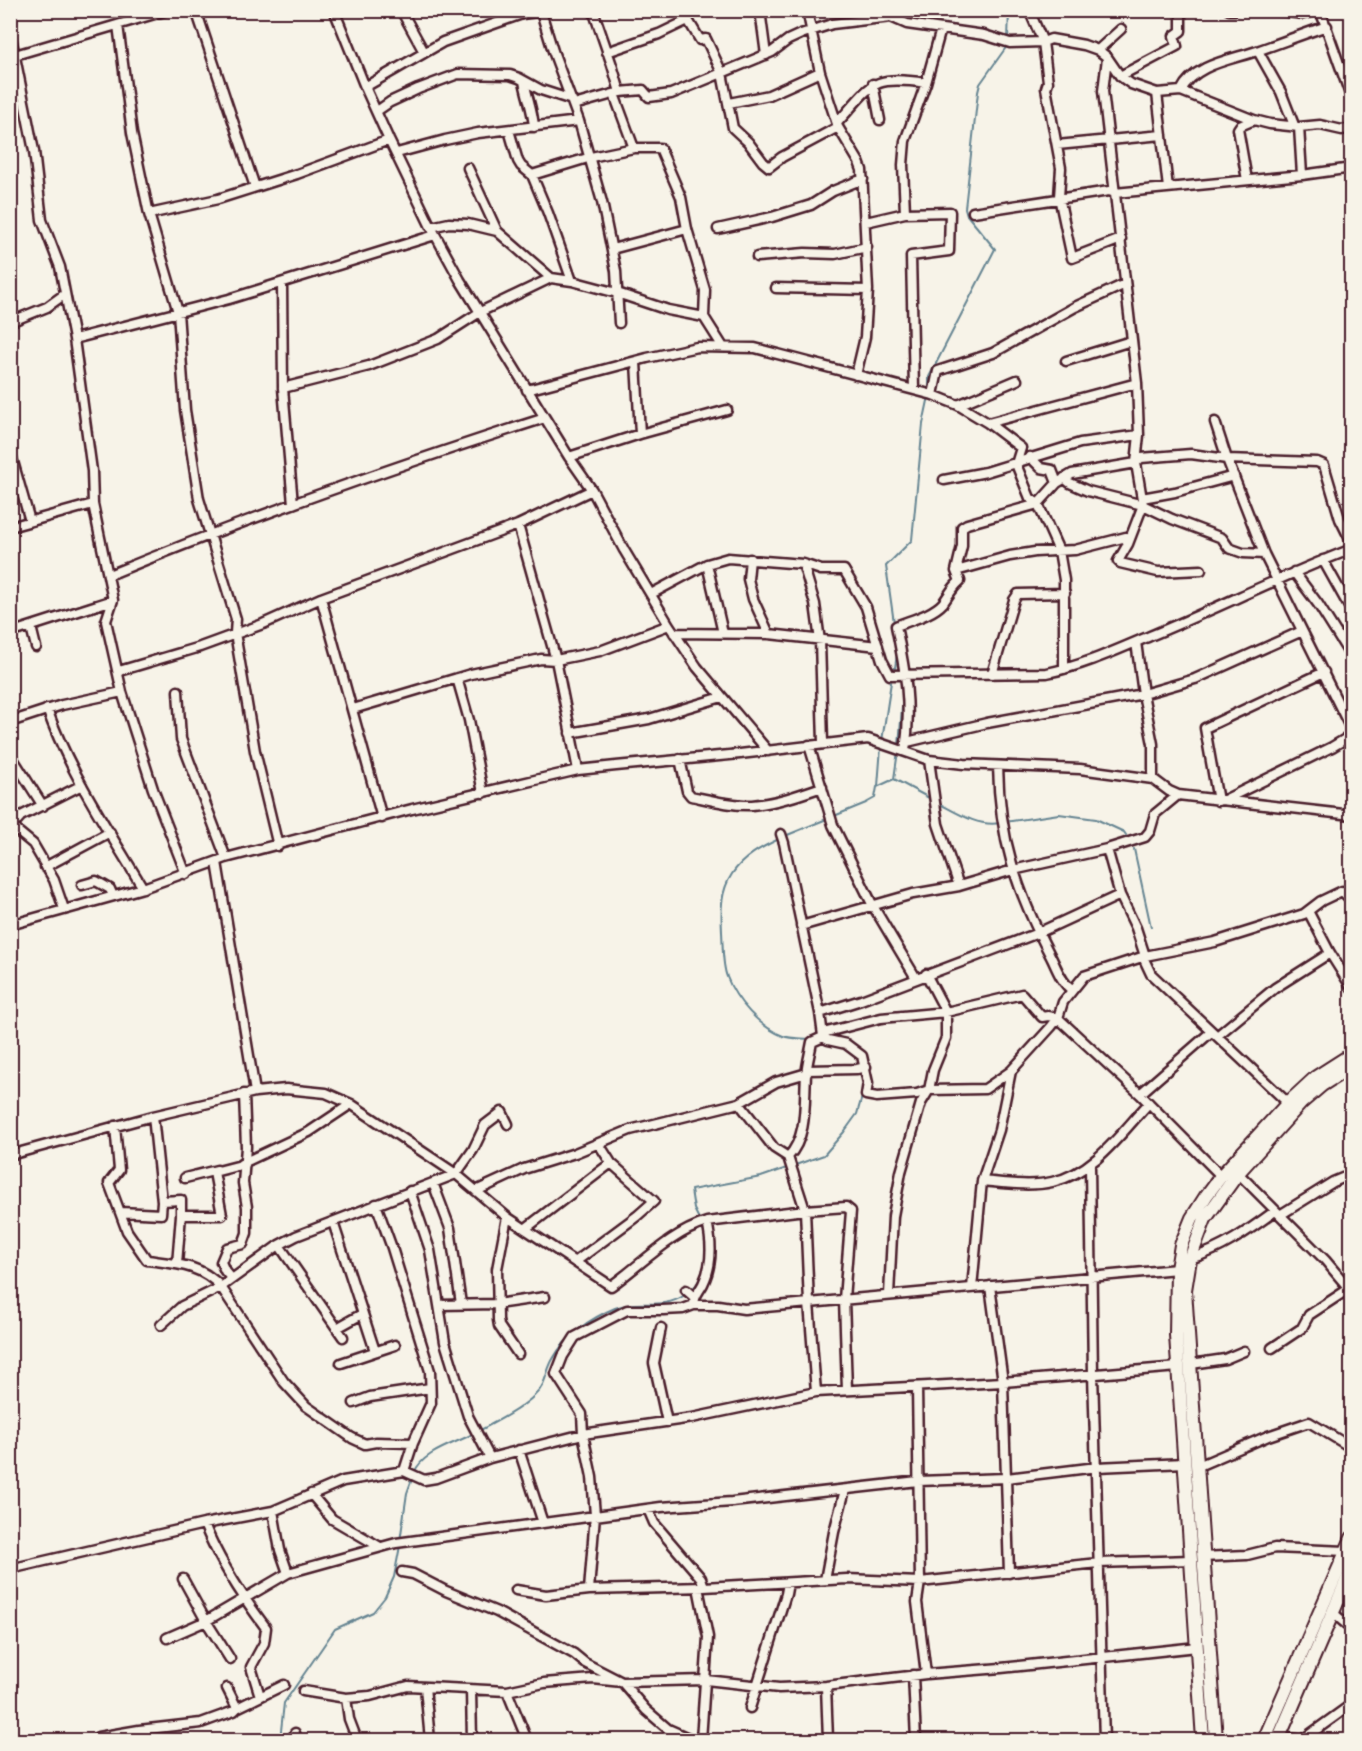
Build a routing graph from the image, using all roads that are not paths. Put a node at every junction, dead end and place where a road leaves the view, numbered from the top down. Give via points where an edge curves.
1 (168, 10) edge
2 (196, 10) edge
3 (334, 10) edge
4 (401, 10) edge
5 (592, 10) edge
6 (760, 10) edge
7 (807, 10) edge
8 (1029, 10) edge
9 (1181, 10) edge
10 (1229, 10) edge
11 (1235, 10) edge
12 (1274, 10) edge
13 (1320, 10) edge
14 (543, 11) edge
15 (890, 14) edge
16 (118, 24) junction
17 (1327, 26) junction
18 (1121, 28) dead end
19 (941, 29) junction
20 (812, 31) junction
21 (10, 32) edge
22 (1043, 42) junction
23 (1098, 50) junction
24 (1258, 51) junction
25 (424, 52) junction
26 (608, 52) junction
27 (15, 55) junction
28 (766, 55) junction
29 (1107, 57) junction
30 (820, 72) junction
31 (722, 73) junction
32 (1120, 76) junction
33 (524, 81) junction
34 (926, 83) junction
35 (873, 84) junction
36 (365, 87) junction
37 (1181, 91) junction
38 (617, 93) junction
39 (1157, 93) junction
40 (1352, 100) edge
41 (573, 103) junction
42 (729, 103) junction
43 (377, 111) junction
44 (880, 120) dead end
45 (1254, 120) junction
46 (579, 121) junction
47 (837, 125) junction
48 (1296, 126) junction
49 (534, 127) junction
50 (1352, 128) edge
51 (509, 130) junction
52 (1162, 135) junction
53 (389, 140) junction
54 (1109, 140) junction
55 (1056, 145) junction
56 (634, 148) junction
57 (397, 153) junction
58 (591, 157) junction
59 (468, 168) dead end
60 (1352, 168) edge
61 (532, 175) junction
62 (1302, 175) junction
63 (863, 178) junction
64 (1247, 180) junction
65 (255, 187) junction
66 (1168, 188) junction
67 (1115, 193) junction
68 (1059, 197) junction
69 (973, 212) dead end
70 (905, 213) junction
71 (149, 214) junction
72 (866, 222) junction
73 (687, 229) junction
74 (718, 229) dead end
75 (433, 231) junction
76 (497, 231) junction
77 (1121, 239) junction
78 (867, 247) junction
79 (612, 249) junction
80 (757, 257) dead end
81 (552, 278) junction
82 (572, 281) junction
83 (282, 283) junction
84 (1125, 284) junction
85 (776, 288) dead end
86 (868, 290) junction
87 (617, 293) junction
88 (64, 294) junction
89 (178, 312) junction
90 (480, 312) junction
91 (704, 317) junction
92 (10, 322) edge
93 (619, 323) dead end
94 (74, 339) junction
95 (1131, 341) junction
96 (723, 347) junction
97 (1066, 361) dead end
98 (636, 362) junction
99 (856, 375) junction
100 (1017, 380) dead end
101 (1137, 383) junction
102 (283, 388) junction
103 (914, 388) junction
104 (527, 390) junction
105 (930, 394) junction
106 (958, 405) junction
107 (727, 410) dead end
108 (545, 418) junction
109 (1215, 422) dead end
110 (988, 423) junction
111 (640, 434) junction
112 (1139, 435) junction
113 (1021, 448) junction
114 (10, 451) edge
115 (569, 457) junction
116 (1032, 459) junction
117 (1227, 459) junction
118 (1136, 463) junction
119 (1016, 464) junction
120 (1234, 476) junction
121 (944, 480) dead end
122 (1061, 480) junction
123 (592, 490) junction
124 (1142, 501) junction
125 (93, 504) junction
126 (293, 504) junction
127 (1038, 504) junction
128 (30, 521) junction
129 (518, 525) junction
130 (10, 527) edge
131 (209, 534) junction
132 (1127, 542) junction
133 (1352, 543) edge
134 (1352, 549) edge
135 (1059, 551) junction
136 (1264, 554) junction
137 (750, 559) junction
138 (1323, 560) junction
139 (707, 564) junction
140 (803, 564) junction
141 (1201, 570) dead end
142 (956, 571) junction
143 (1294, 572) junction
144 (109, 575) junction
145 (1278, 581) junction
146 (1065, 592) junction
147 (651, 594) junction
148 (321, 598) junction
149 (113, 600) junction
150 (1352, 612) edge
151 (31, 627) junction
152 (672, 629) junction
153 (1302, 631) junction
154 (10, 633) edge
155 (235, 633) junction
156 (723, 633) junction
157 (769, 634) junction
158 (820, 641) junction
159 (1136, 642) junction
160 (878, 646) junction
161 (36, 647) dead end
162 (1352, 658) edge
163 (556, 660) junction
164 (1064, 669) junction
165 (119, 670) junction
166 (1324, 672) junction
167 (906, 674) junction
168 (992, 674) junction
169 (457, 678) junction
170 (178, 691) dead end
171 (122, 692) junction
172 (1143, 694) junction
173 (722, 697) junction
174 (47, 709) junction
175 (353, 709) junction
176 (10, 723) edge
177 (1352, 733) edge
178 (570, 734) junction
179 (823, 744) junction
180 (810, 745) junction
181 (906, 746) junction
182 (768, 751) junction
183 (10, 754) edge
184 (680, 759) junction
185 (929, 760) junction
186 (998, 766) junction
187 (578, 770) junction
188 (1153, 779) junction
189 (82, 785) junction
190 (822, 787) junction
191 (483, 794) junction
192 (1178, 795) junction
193 (1221, 800) junction
194 (43, 806) junction
195 (1352, 815) edge
196 (382, 818) junction
197 (11, 825) edge
198 (110, 832) junction
199 (782, 838) dead end
200 (278, 846) junction
201 (1107, 849) junction
202 (226, 858) junction
203 (218, 862) junction
204 (45, 867) junction
205 (1013, 870) junction
206 (186, 874) junction
207 (82, 885) dead end
208 (959, 886) junction
209 (143, 888) junction
210 (1119, 895) junction
211 (113, 896) junction
212 (1352, 901) edge
213 (873, 906) junction
214 (64, 909) junction
215 (1308, 911) junction
216 (11, 923) edge
217 (801, 926) junction
218 (1038, 933) junction
219 (1330, 953) junction
220 (1144, 956) junction
221 (926, 974) junction
222 (916, 978) junction
223 (1352, 988) edge
224 (1072, 990) junction
225 (946, 1012) junction
226 (820, 1013) junction
227 (1058, 1018) junction
228 (1214, 1034) junction
229 (823, 1035) junction
230 (1352, 1054) edge
231 (861, 1068) junction
232 (1351, 1068) edge
233 (807, 1071) junction
234 (1011, 1071) junction
235 (929, 1090) junction
236 (255, 1092) junction
237 (1140, 1094) junction
238 (244, 1095) junction
239 (738, 1102) junction
240 (1149, 1103) junction
241 (1288, 1103) junction
242 (351, 1104) junction
243 (153, 1116) junction
244 (508, 1124) dead end
245 (115, 1126) junction
246 (598, 1144) junction
247 (10, 1155) edge
248 (788, 1159) junction
249 (611, 1163) junction
250 (245, 1164) junction
251 (1090, 1166) junction
252 (1238, 1173) junction
253 (456, 1174) junction
254 (1352, 1174) edge
255 (1221, 1176) junction
256 (185, 1178) dead end
257 (982, 1181) junction
258 (434, 1183) junction
259 (411, 1191) junction
260 (476, 1191) junction
261 (162, 1201) junction
262 (376, 1204) junction
263 (805, 1210) junction
264 (120, 1212) junction
265 (1278, 1213) junction
266 (181, 1215) junction
267 (507, 1217) junction
268 (333, 1222) junction
269 (707, 1222) junction
270 (525, 1229) junction
271 (279, 1245) junction
272 (1190, 1259) junction
273 (575, 1262) junction
274 (177, 1264) junction
275 (1177, 1269) junction
276 (1090, 1277) junction
277 (232, 1280) junction
278 (990, 1286) junction
279 (221, 1287) junction
280 (972, 1288) junction
281 (686, 1290) dead end
282 (1351, 1291) edge
283 (888, 1295) junction
284 (545, 1297) dead end
285 (844, 1299) junction
286 (694, 1301) junction
287 (809, 1303) junction
288 (461, 1304) junction
289 (497, 1304) junction
290 (440, 1305) junction
291 (362, 1314) junction
292 (161, 1325) dead end
293 (337, 1328) junction
294 (661, 1328) dead end
295 (343, 1337) dead end
296 (395, 1345) dead end
297 (1272, 1348) dead end
298 (375, 1351) junction
299 (1245, 1351) dead end
300 (518, 1354) dead end
301 (341, 1363) dead end
302 (1185, 1366) junction
303 (1092, 1374) junction
304 (1003, 1382) junction
305 (917, 1387) junction
306 (430, 1388) junction
307 (847, 1390) junction
308 (816, 1392) junction
309 (354, 1403) dead end
310 (667, 1422) junction
311 (583, 1434) junction
312 (412, 1443) junction
313 (1352, 1448) edge
314 (519, 1450) junction
315 (490, 1458) junction
316 (1190, 1465) junction
317 (1097, 1467) junction
318 (406, 1473) junction
319 (1007, 1478) junction
320 (918, 1481) junction
321 (845, 1490) junction
322 (311, 1494) junction
323 (648, 1509) junction
324 (273, 1511) junction
325 (595, 1515) junction
326 (543, 1523) junction
327 (204, 1524) junction
328 (1352, 1538) edge
329 (380, 1547) junction
330 (1346, 1551) junction
331 (1197, 1558) junction
332 (1098, 1563) junction
333 (1352, 1568) edge
334 (10, 1569) edge
335 (402, 1572) dead end
336 (288, 1573) junction
337 (1009, 1573) junction
338 (183, 1579) dead end
339 (825, 1580) junction
340 (920, 1582) junction
341 (788, 1583) junction
342 (701, 1587) junction
343 (516, 1590) dead end
344 (589, 1590) junction
345 (245, 1599) junction
346 (1332, 1612) junction
347 (206, 1621) junction
348 (1352, 1629) edge
349 (167, 1638) dead end
350 (1197, 1647) junction
351 (1101, 1658) junction
352 (230, 1659) dead end
353 (926, 1674) junction
354 (913, 1675) junction
355 (706, 1680) junction
356 (622, 1682) junction
357 (284, 1686) dead end
358 (756, 1686) junction
359 (826, 1686) junction
360 (424, 1687) junction
361 (227, 1688) dead end
362 (471, 1690) junction
363 (303, 1691) dead end
364 (507, 1691) junction
365 (260, 1696) junction
366 (346, 1698) junction
367 (1352, 1704) edge
368 (237, 1708) junction
369 (750, 1708) dead end
370 (98, 1737) dead end
371 (1279, 1738) edge
372 (357, 1740) edge
373 (430, 1740) edge
374 (472, 1740) edge
375 (527, 1740) edge
376 (693, 1740) edge
377 (700, 1740) edge
378 (828, 1740) edge
379 (916, 1740) edge
380 (1104, 1740) edge
381 (1203, 1740) edge
382 (1216, 1740) edge
383 (1264, 1740) edge
384 (1303, 1740) edge

1 - 16 street
2 - 65 street
3 - 36 street
4 - 25 street
5 - 26 street
6 - 28 street
7 - 20 street
8 - 22 street
9 - 32 street via 1181,31 1174,36 1177,46
10 - 11 street
12 - 13 street via 1304,14
13 - 17 street
14 - 25 street via 462,34
14 - 41 street
15 - 19 street via 907,24
15 - 20 street
16 - 27 street
16 - 71 street via 132,133
17 - 24 street
17 - 40 street
18 - 23 street
19 - 22 street via 984,35 1007,43
19 - 34 street
20 - 28 street via 788,40
20 - 30 street
21 - 27 street
22 - 23 street via 1058,40
22 - 55 street
23 - 29 street
24 - 37 street via 1210,66 1185,82
24 - 48 street
25 - 36 street
26 - 31 street via 688,20 700,40 706,39
26 - 38 street
27 - 88 street via 34,152 42,220 60,267
28 - 31 street
29 - 32 street
29 - 54 street via 1103,91
30 - 42 street via 769,95
30 - 47 street
31 - 38 street via 671,94 649,97 643,90
31 - 42 street
32 - 39 street
33 - 41 street
33 - 43 street via 501,74 458,74
33 - 49 street
34 - 35 street via 898,79
34 - 70 street via 905,141
35 - 44 street
35 - 47 street
36 - 43 street
37 - 39 street
37 - 45 street
38 - 41 street
38 - 56 street
39 - 52 street
41 - 46 street
42 - 47 street via 733,128 769,167
43 - 53 street
45 - 48 street
45 - 64 street via 1238,129
46 - 49 street
46 - 58 street
47 - 63 street via 860,162
48 - 50 street
48 - 62 street
49 - 51 street
51 - 57 street via 478,133
51 - 61 street via 520,166
52 - 54 street
52 - 66 street
53 - 57 street
53 - 65 street
54 - 55 street
54 - 67 street
55 - 68 street
56 - 58 street
56 - 73 street via 660,148 681,197
57 - 75 street
58 - 61 street
58 - 79 street
59 - 76 street
60 - 62 street
61 - 82 street
62 - 64 street
63 - 72 street
63 - 74 street via 811,205
64 - 66 street
65 - 71 street
66 - 67 street
67 - 68 street
67 - 77 street
68 - 69 street
68 - 77 street via 1072,258
70 - 72 street
70 - 103 street via 950,212 949,251 911,256
71 - 89 street
72 - 78 street
73 - 79 street
73 - 91 street via 705,290
75 - 76 street via 449,223
75 - 83 street
75 - 90 street
76 - 81 street
77 - 84 street
78 - 80 street via 835,254
78 - 86 street
79 - 87 street
81 - 82 street
81 - 90 street
82 - 87 street
83 - 89 street
83 - 102 street
84 - 95 street
84 - 105 street via 993,353 938,371
85 - 86 street
86 - 99 street via 865,337
87 - 91 street
87 - 93 street
88 - 92 street via 47,307
88 - 94 street
89 - 94 street
89 - 131 street via 185,410 199,499
90 - 102 street via 438,339 369,366
90 - 104 street
91 - 96 street
94 - 125 street
95 - 97 street
95 - 101 street
96 - 98 street via 697,347
96 - 99 street via 755,348
98 - 104 street
98 - 111 street
99 - 103 street
100 - 106 street
101 - 110 street
101 - 112 street
102 - 126 street
103 - 105 street
104 - 108 street
105 - 106 street
106 - 110 street
107 - 111 street
108 - 115 street
108 - 126 street
109 - 117 street
110 - 113 street
111 - 115 street
112 - 116 street via 1080,443
112 - 118 street
113 - 116 street
113 - 119 street
114 - 128 street
115 - 123 street
116 - 119 street
116 - 122 street
117 - 118 street via 1158,455
117 - 120 street
117 - 133 street via 1324,465 1340,519
118 - 122 street via 1079,472
118 - 124 street
119 - 121 street
119 - 127 street via 1030,498
120 - 124 street
120 - 136 street
122 - 124 street via 1095,494
122 - 127 street
123 - 129 street
123 - 147 street
124 - 132 street
124 - 136 street via 1172,519 1222,538 1229,548
125 - 128 street
125 - 144 street
126 - 131 street
127 - 135 street
127 - 142 street via 962,527
128 - 130 street
129 - 148 street
129 - 163 street
131 - 144 street
131 - 155 street via 236,619
132 - 135 street via 1126,537
132 - 141 street via 1120,563 1158,572
134 - 138 street
135 - 142 street via 1010,556
135 - 146 street
136 - 145 street
137 - 139 street via 729,558
137 - 140 street
137 - 157 street via 748,579 753,599
138 - 143 street
138 - 150 street
139 - 147 street
139 - 156 street
140 - 158 street via 815,604
140 - 160 street via 821,570 844,570 866,607
142 - 167 street via 960,581 943,602 896,626
143 - 145 street
143 - 162 street
144 - 149 street
145 - 153 street
145 - 159 street
146 - 164 street
146 - 168 street via 1018,594
147 - 152 street
148 - 155 street
148 - 175 street
149 - 151 street
149 - 165 street via 106,621
151 - 154 street
151 - 161 street
152 - 156 street
152 - 163 street
152 - 173 street
153 - 166 street
153 - 172 street via 1195,679
155 - 165 street
155 - 200 street via 255,751
156 - 157 street
157 - 158 street
158 - 160 street
158 - 179 street
159 - 164 street
159 - 172 street
160 - 167 street via 890,675
163 - 169 street via 541,659
163 - 178 street
164 - 168 street
165 - 171 street
166 - 177 street
166 - 193 street via 1205,728
167 - 168 street
167 - 181 street
169 - 175 street
169 - 191 street
170 - 202 street via 181,740
171 - 174 street
171 - 206 street
172 - 181 street via 999,721
172 - 188 street via 1153,744
173 - 178 street via 649,719
173 - 182 street
174 - 176 street
174 - 189 street
175 - 196 street
177 - 193 street via 1332,747
178 - 187 street
179 - 180 street
179 - 181 street via 868,739
180 - 182 street
180 - 190 street
181 - 185 street
182 - 184 street
183 - 194 street
184 - 187 street
184 - 190 street via 691,796 741,805 759,804
185 - 186 street
185 - 208 street via 938,824
186 - 188 street via 1080,769
186 - 205 street via 1001,820
187 - 191 street
188 - 192 street
189 - 194 street
189 - 198 street
190 - 213 street via 833,825
191 - 196 street
192 - 193 street
192 - 201 street via 1155,814 1145,837
193 - 195 street
194 - 197 street
196 - 200 street
197 - 204 street via 33,844
198 - 204 street
198 - 209 street
199 - 217 street
200 - 202 street
201 - 205 street
201 - 210 street
202 - 203 street
203 - 206 street
203 - 236 street
204 - 214 street
205 - 208 street
205 - 218 street
206 - 209 street
207 - 211 street via 96,881 110,889
208 - 213 street
209 - 211 street
210 - 218 street
210 - 220 street via 1136,928
211 - 214 street
212 - 215 street via 1342,891
213 - 217 street
213 - 222 street
214 - 216 street
215 - 219 street
215 - 220 street via 1215,942
217 - 226 street
218 - 221 street
218 - 224 street
219 - 223 street
219 - 228 street
220 - 224 street via 1089,974
220 - 228 street via 1151,974
221 - 222 street
221 - 225 street
222 - 226 street
224 - 227 street
225 - 227 street via 1019,994 1042,1017
225 - 229 street via 881,1018
225 - 235 street via 946,1038
226 - 229 street
227 - 234 street
227 - 237 street
228 - 237 street
228 - 241 street
229 - 231 street via 853,1048 862,1056
229 - 233 street via 813,1042
230 - 241 main road via 1316,1077
231 - 233 street
231 - 235 street via 868,1083 866,1095 907,1095
232 - 252 main road via 1301,1103
233 - 239 street
233 - 248 street via 800,1137
234 - 235 street via 985,1089
234 - 257 street via 999,1130
235 - 283 street via 921,1103 897,1194
236 - 238 street
236 - 242 street via 309,1091
237 - 240 street
238 - 243 street
238 - 250 street
239 - 246 street via 644,1125
239 - 248 street via 774,1148
240 - 251 street
240 - 255 street
241 - 255 main road
242 - 250 street via 309,1132
242 - 253 street
243 - 245 street
243 - 261 street
244 - 253 street via 502,1112 485,1125
245 - 247 street
245 - 264 street via 119,1170 109,1183
246 - 249 street
246 - 260 street via 524,1169
248 - 263 street
249 - 270 street
249 - 273 street via 654,1201
250 - 256 street
250 - 266 street via 214,1172 222,1215
250 - 277 street via 246,1239 243,1244 227,1248 221,1262
251 - 257 street via 1050,1183
251 - 276 street
252 - 265 street
252 - 272 main road via 1205,1219
253 - 258 street
253 - 260 street
254 - 265 street
255 - 275 main road via 1192,1218
257 - 280 street
258 - 259 street
258 - 288 street via 450,1228
259 - 262 street
259 - 290 street via 430,1250
260 - 267 street
261 - 264 street via 161,1214
261 - 266 street via 181,1200
262 - 268 street
262 - 306 street via 430,1371
263 - 269 street
263 - 285 street via 846,1207 851,1211
263 - 287 street
264 - 274 street via 127,1231 147,1260
265 - 272 street via 1233,1240
265 - 282 street
266 - 274 street
267 - 270 street
267 - 289 street via 497,1269
268 - 271 street
268 - 291 street
269 - 273 street via 669,1240 611,1286
269 - 286 street via 712,1242 710,1260
270 - 273 street
271 - 277 street
271 - 293 street
272 - 302 main road via 1185,1290
274 - 279 street via 196,1268
275 - 276 street
275 - 302 main road via 1176,1335
276 - 278 street
276 - 303 street
277 - 279 street
278 - 280 street
278 - 304 street
279 - 292 street via 182,1306
279 - 312 street via 284,1382 306,1406 365,1444
280 - 283 street
281 - 286 street
282 - 297 street via 1309,1314 1302,1328
283 - 285 street
284 - 289 street
285 - 287 street
285 - 307 street
286 - 287 street via 744,1309
286 - 311 street via 684,1309 627,1310 575,1337 556,1374 582,1414
287 - 308 street
288 - 289 street
288 - 290 street
289 - 300 street via 499,1326
290 - 315 street via 445,1342 468,1416
291 - 293 street
291 - 298 street
293 - 295 street
294 - 310 street via 654,1363
296 - 298 street
298 - 301 street
299 - 302 street
302 - 303 street
302 - 316 main road
303 - 304 street
303 - 317 street
304 - 305 street
304 - 319 street
305 - 307 street
305 - 320 street
306 - 309 street
306 - 312 street via 431,1403
307 - 308 street
308 - 310 street
310 - 311 street
311 - 314 street
311 - 325 street
312 - 318 street
313 - 316 street via 1309,1422
314 - 315 street
314 - 326 street
315 - 318 street via 436,1478 424,1480
316 - 317 street
316 - 331 main road
317 - 319 street
317 - 332 street
318 - 322 street via 343,1481
319 - 320 street
319 - 337 street
320 - 321 street
320 - 340 street
321 - 323 street
321 - 339 street
322 - 324 street
322 - 329 street via 332,1519
323 - 325 street
323 - 342 street via 654,1523 701,1578
324 - 327 street
324 - 336 street
325 - 326 street
325 - 344 street
326 - 329 street
327 - 334 street
327 - 345 street via 212,1545
328 - 330 main road
329 - 336 street
330 - 331 street via 1275,1548 1246,1555
330 - 383 main road
331 - 332 street
331 - 350 main road
331 - 382 main road
332 - 337 street
332 - 351 street
333 - 346 main road
335 - 356 street via 522,1624
336 - 345 street
337 - 340 street
338 - 347 street
339 - 340 street
339 - 341 street
340 - 353 street via 917,1602
341 - 342 street
341 - 358 street
342 - 344 street
342 - 355 street via 708,1637
343 - 344 street via 546,1595
345 - 347 street
345 - 365 street via 266,1628 264,1643 251,1667
346 - 348 street
346 - 371 main road
347 - 349 street
347 - 352 street
350 - 351 street
350 - 381 main road
351 - 353 street
351 - 380 street
353 - 354 street
354 - 359 street
354 - 379 street
355 - 356 street
355 - 358 street
355 - 377 street
356 - 364 street via 593,1679
356 - 376 street via 668,1729
357 - 365 street
358 - 359 street
358 - 369 street
359 - 378 street
360 - 362 street
360 - 366 street via 408,1686
360 - 373 street
361 - 368 street
362 - 364 street
362 - 374 street
363 - 366 street
364 - 375 street
365 - 368 street
366 - 372 street
367 - 384 street
368 - 370 street via 201,1724
371 - 384 street

